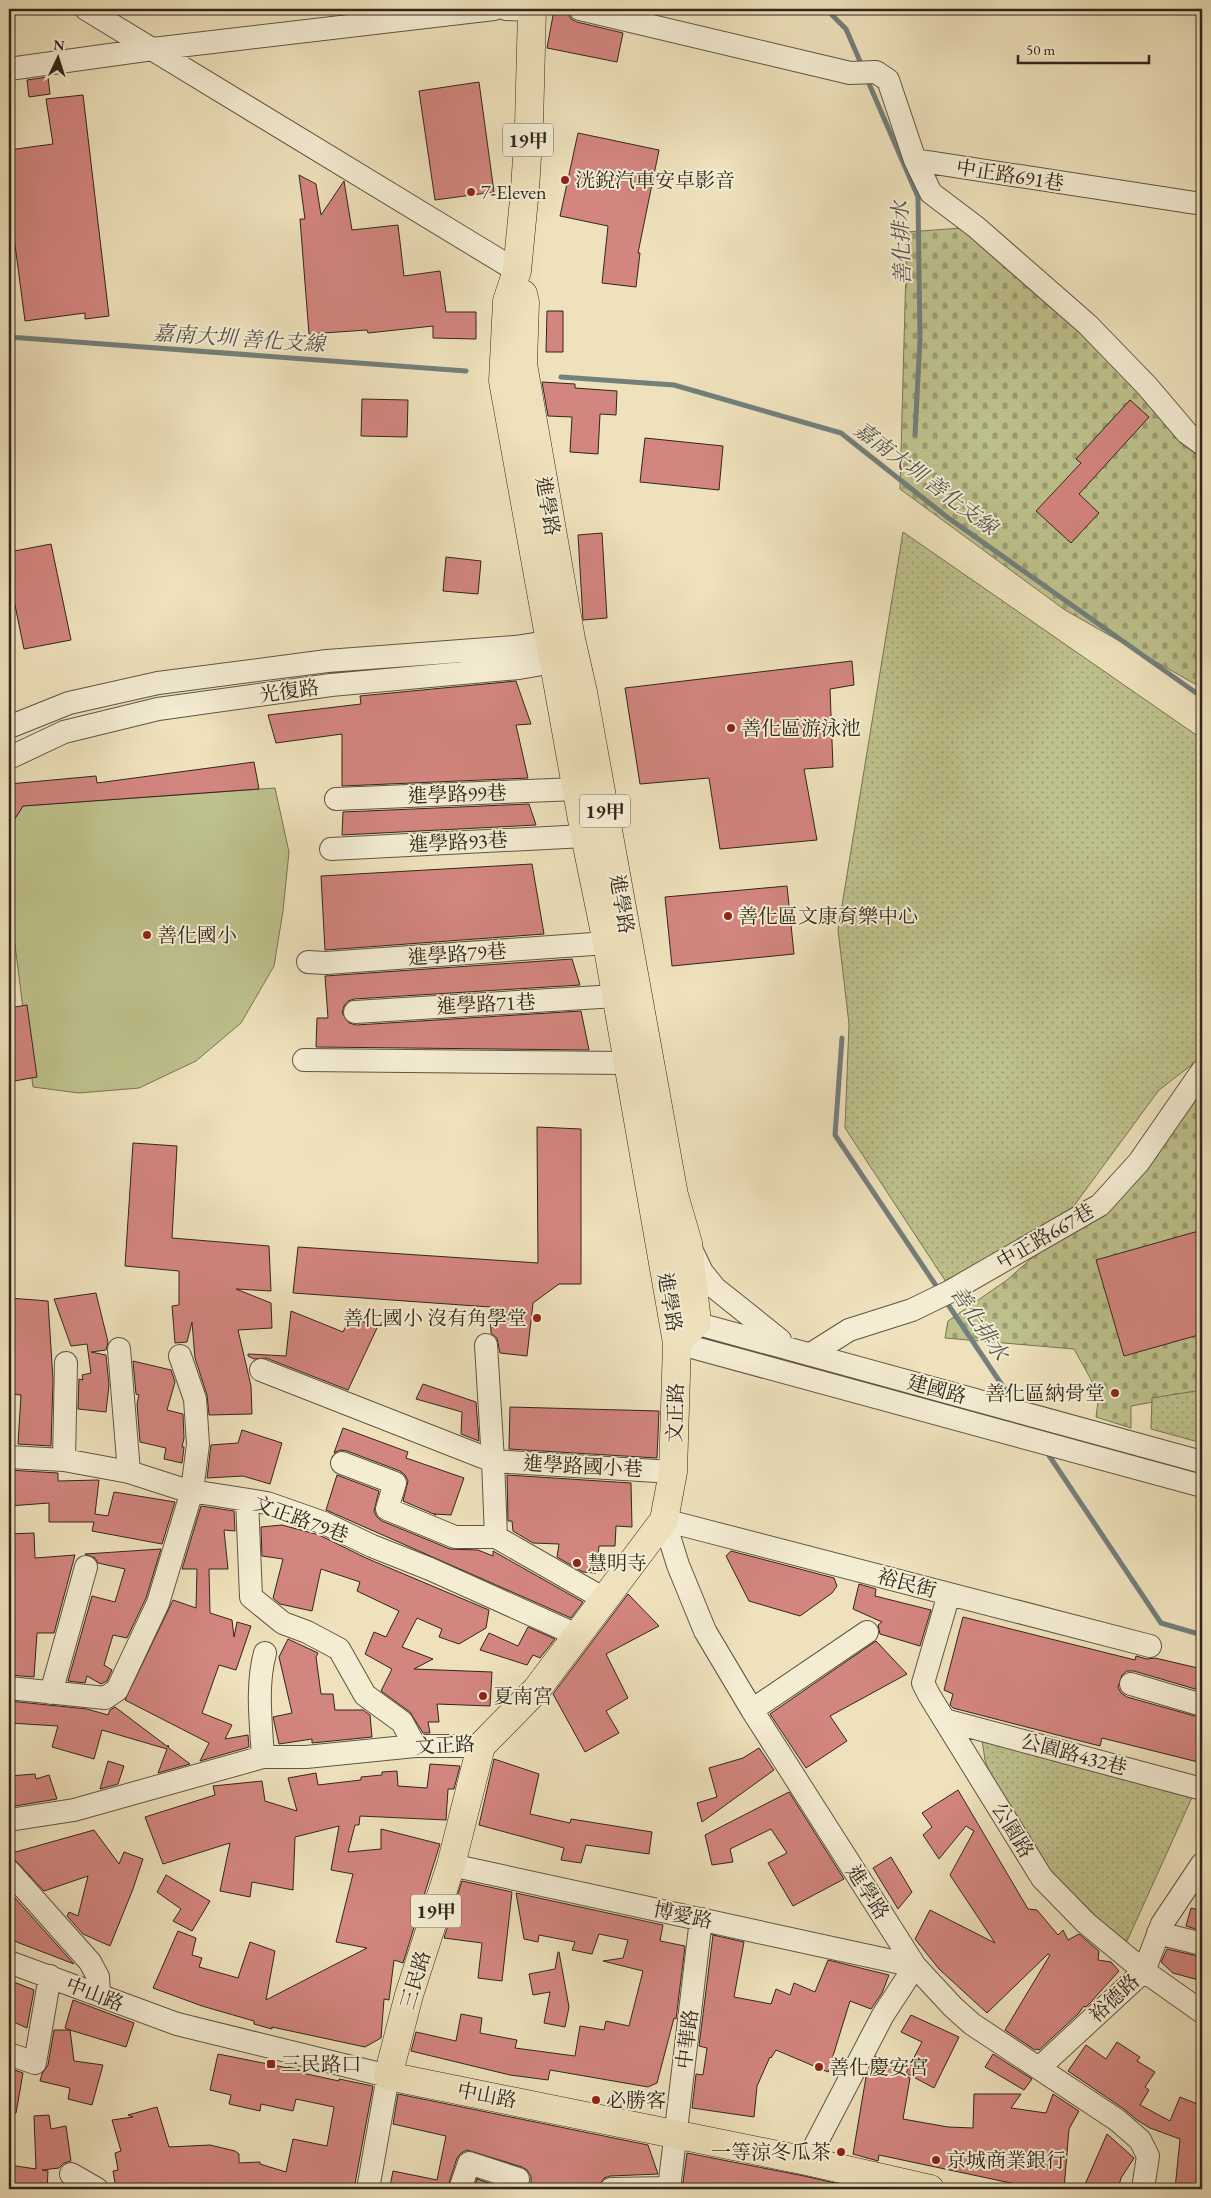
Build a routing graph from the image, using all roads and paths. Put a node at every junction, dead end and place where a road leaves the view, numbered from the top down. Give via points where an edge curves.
1 (86, 9) edge
2 (494, 9) edge
3 (523, 9) edge
4 (580, 9) edge
5 (153, 49) junction
6 (9, 69) edge
7 (915, 160) junction
8 (1202, 204) edge
9 (517, 271) junction
10 (1202, 444) edge
11 (563, 650) junction
12 (9, 727) edge
13 (9, 758) edge
14 (577, 789) junction
15 (336, 799) dead end
16 (585, 836) junction
17 (331, 849) dead end
18 (607, 943) junction
19 (308, 962) dead end
20 (616, 996) junction
21 (355, 1012) dead end
22 (304, 1060) dead end
23 (628, 1063) junction
24 (1202, 1071) edge
25 (688, 1243) junction
26 (682, 1327) junction
27 (486, 1345) dead end
28 (119, 1349) dead end
29 (801, 1351) junction
30 (180, 1356) dead end
31 (66, 1363) dead end
32 (261, 1370) dead end
33 (9, 1456) edge
34 (64, 1460) junction
35 (493, 1461) junction
36 (1202, 1462) edge
37 (342, 1463) dead end
38 (129, 1472) junction
39 (673, 1472) junction
40 (1202, 1486) edge
41 (192, 1491) junction
42 (247, 1500) junction
43 (664, 1520) junction
44 (496, 1538) junction
45 (86, 1567) dead end
46 (949, 1594) junction
47 (606, 1600) junction
48 (867, 1632) dead end
49 (579, 1636) junction
50 (1150, 1646) dead end
51 (265, 1653) dead end
52 (1131, 1684) dead end
53 (9, 1688) edge
54 (51, 1692) junction
55 (1202, 1705) edge
56 (752, 1710) junction
57 (945, 1720) junction
58 (415, 1746) junction
59 (481, 1746) junction
60 (262, 1757) junction
61 (1202, 1789) edge
62 (9, 1820) edge
63 (451, 1865) junction
64 (1201, 1869) edge
65 (9, 1871) edge
66 (701, 1919) junction
67 (1158, 1932) junction
68 (1202, 1944) edge
69 (9, 1962) edge
70 (915, 1966) junction
71 (1144, 1970) junction
72 (50, 1976) junction
73 (99, 1994) junction
74 (1202, 2012) edge
75 (9, 2054) edge
76 (1039, 2068) junction
77 (388, 2076) junction
78 (676, 2133) junction
79 (807, 2160) junction
80 (72, 2174) dead end
81 (518, 2179) dead end
82 (97, 2189) edge
83 (368, 2189) edge
84 (460, 2189) edge
85 (611, 2189) edge
86 (669, 2189) edge
87 (930, 2189) edge
88 (1143, 2189) edge

1 - 5 street
2 - 5 street
3 - 9 main road, 19甲 via 530,125
4 - 7 street via 850,73 876,72 888,80
5 - 6 street
5 - 9 street
7 - 8 street, 中正路691巷
7 - 10 street via 931,193 976,227 1088,325 1187,433
9 - 11 main road, 進學路 / 19甲 via 525,302 523,364
11 - 12 street, 光復路 via 515,647 327,661 158,683 69,702
11 - 13 street, 光復路 via 158,709 64,732
11 - 14 main road, 進學路 / 19甲
11 - 25 main road, 進學路 / 19甲 via 674,1195
14 - 15 street, 進學路99巷
14 - 16 main road, 進學路 / 19甲
16 - 17 street, 進學路93巷
16 - 18 main road, 進學路 / 19甲
18 - 19 street, 進學路79巷
18 - 20 main road, 進學路 / 19甲
20 - 21 street, 進學路71巷
20 - 23 main road, 進學路 / 19甲
22 - 23 street
23 - 26 main road, 進學路 / 19甲
24 - 29 street, 中正路667巷 via 1139,1162 1100,1205 939,1297
25 - 26 main road, 進學路 / 19甲
25 - 29 street via 702,1272 715,1288 744,1313
26 - 29 street, 建國路
26 - 39 main road, 文正路 / 19甲
26 - 40 street, 建國路 via 1030,1438
27 - 35 street
28 - 38 street
29 - 36 street, 建國路
30 - 41 street via 196,1398 198,1444
31 - 34 street
32 - 35 street
33 - 34 street, 文正路79巷
34 - 38 street, 文正路79巷
35 - 39 street, 進學路國小巷
35 - 44 street
37 - 44 street via 395,1483 387,1509 455,1537
38 - 41 street, 文正路79巷
39 - 43 main road, 文正路 / 19甲
41 - 42 street, 文正路79巷
41 - 54 street via 158,1603 117,1690 105,1698
42 - 49 street, 文正路79巷 via 267,1503 324,1524
42 - 58 street via 251,1597 283,1623 339,1650 365,1695 402,1722
43 - 46 street, 裕民街
43 - 47 main road, 文正路 / 19甲
43 - 56 street, 進學路 via 705,1631
44 - 47 street
45 - 54 street
46 - 50 street, 裕民街
46 - 57 street, 公園路 via 923,1683
47 - 49 main road, 文正路 / 19甲
48 - 56 street
49 - 59 main road, 文正路 / 19甲 via 537,1689
51 - 60 street via 261,1667
52 - 55 street
53 - 54 street
56 - 70 street, 進學路
57 - 61 street, 公園路432巷
57 - 71 street, 公園路 via 1042,1878 1086,1923
58 - 59 street, 文正路
58 - 60 street, 文正路 via 306,1757
59 - 63 main road, 三民路 / 19甲
60 - 62 street, 文正路 via 74,1810
63 - 66 street, 博愛路
63 - 77 main road, 三民路 / 19甲 via 409,1995
64 - 67 street, 裕德路
65 - 73 street via 90,1962 98,1978
66 - 70 street, 博愛路
66 - 78 street, 中華路
67 - 68 street
67 - 71 street, 裕德路
69 - 72 street, 中山路
70 - 76 street, 進學路 via 972,2024
70 - 79 street via 883,2015
71 - 74 street, 公園路
71 - 76 street, 裕德路
72 - 73 street, 中山路
72 - 75 street, 中山路 via 35,2062
73 - 77 street, 中山路 via 142,2012 210,2033
76 - 88 street, 進學路 via 1117,2120 1140,2140 1148,2156
77 - 78 main road, 中山路
77 - 83 street, 三民路
78 - 79 main road, 中山路
78 - 86 street, 中華路
79 - 87 main road, 中山路
80 - 82 street
81 - 84 street via 469,2163
85 - 86 street

